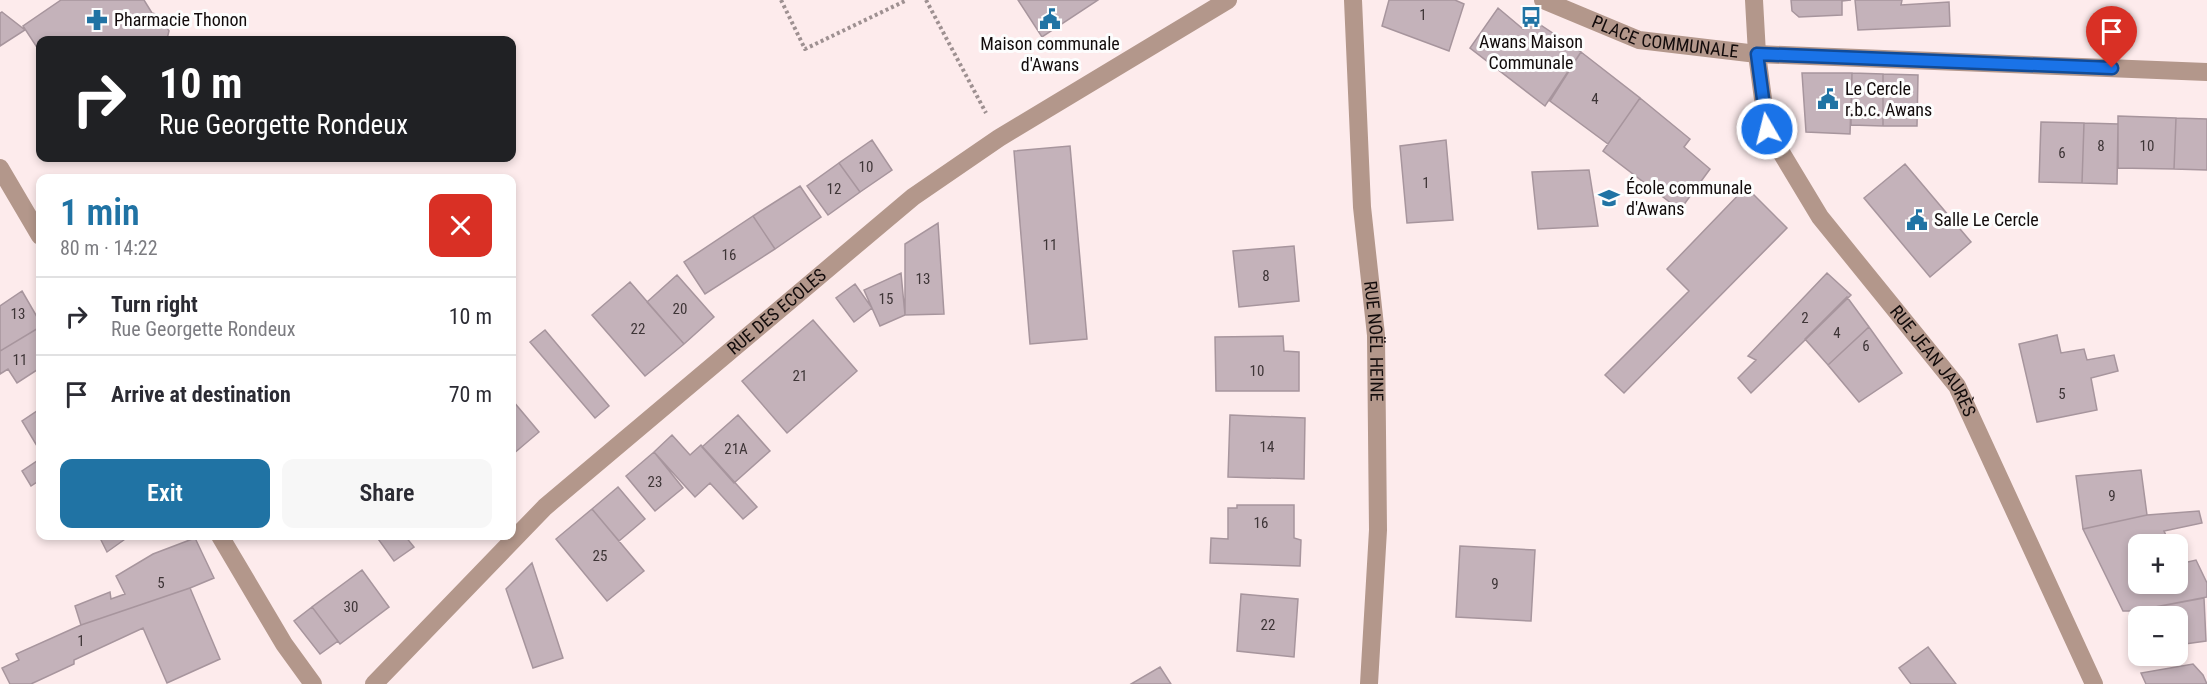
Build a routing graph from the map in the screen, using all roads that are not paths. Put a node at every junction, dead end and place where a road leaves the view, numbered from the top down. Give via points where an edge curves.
1 (1228, 0) edge
2 (1353, 0) edge
3 (1544, 0) edge
4 (1754, 0) edge
5 (1757, 54) junction
6 (2207, 72) edge
7 (0, 168) edge
8 (36, 229) edge
9 (516, 537) edge
10 (222, 540) edge
11 (513, 540) edge
12 (313, 684) edge
13 (374, 684) edge
14 (1369, 684) edge
15 (2094, 684) edge

1 - 9 street, RUE DES ECOLES via 999,138 914,197 545,507
2 - 14 street, RUE NOËL HEINE via 1362,207 1376,335 1378,530
3 - 5 street, PLACE COMMUNALE via 1639,40
4 - 5 street, RUE JEAN JAURÈS
5 - 6 street, PLACE COMMUNALE
5 - 15 street, RUE JEAN JAURÈS via 1767,129 1820,217 1957,386
7 - 8 street
10 - 12 street via 284,644
11 - 13 street, RUE DES ECOLES

